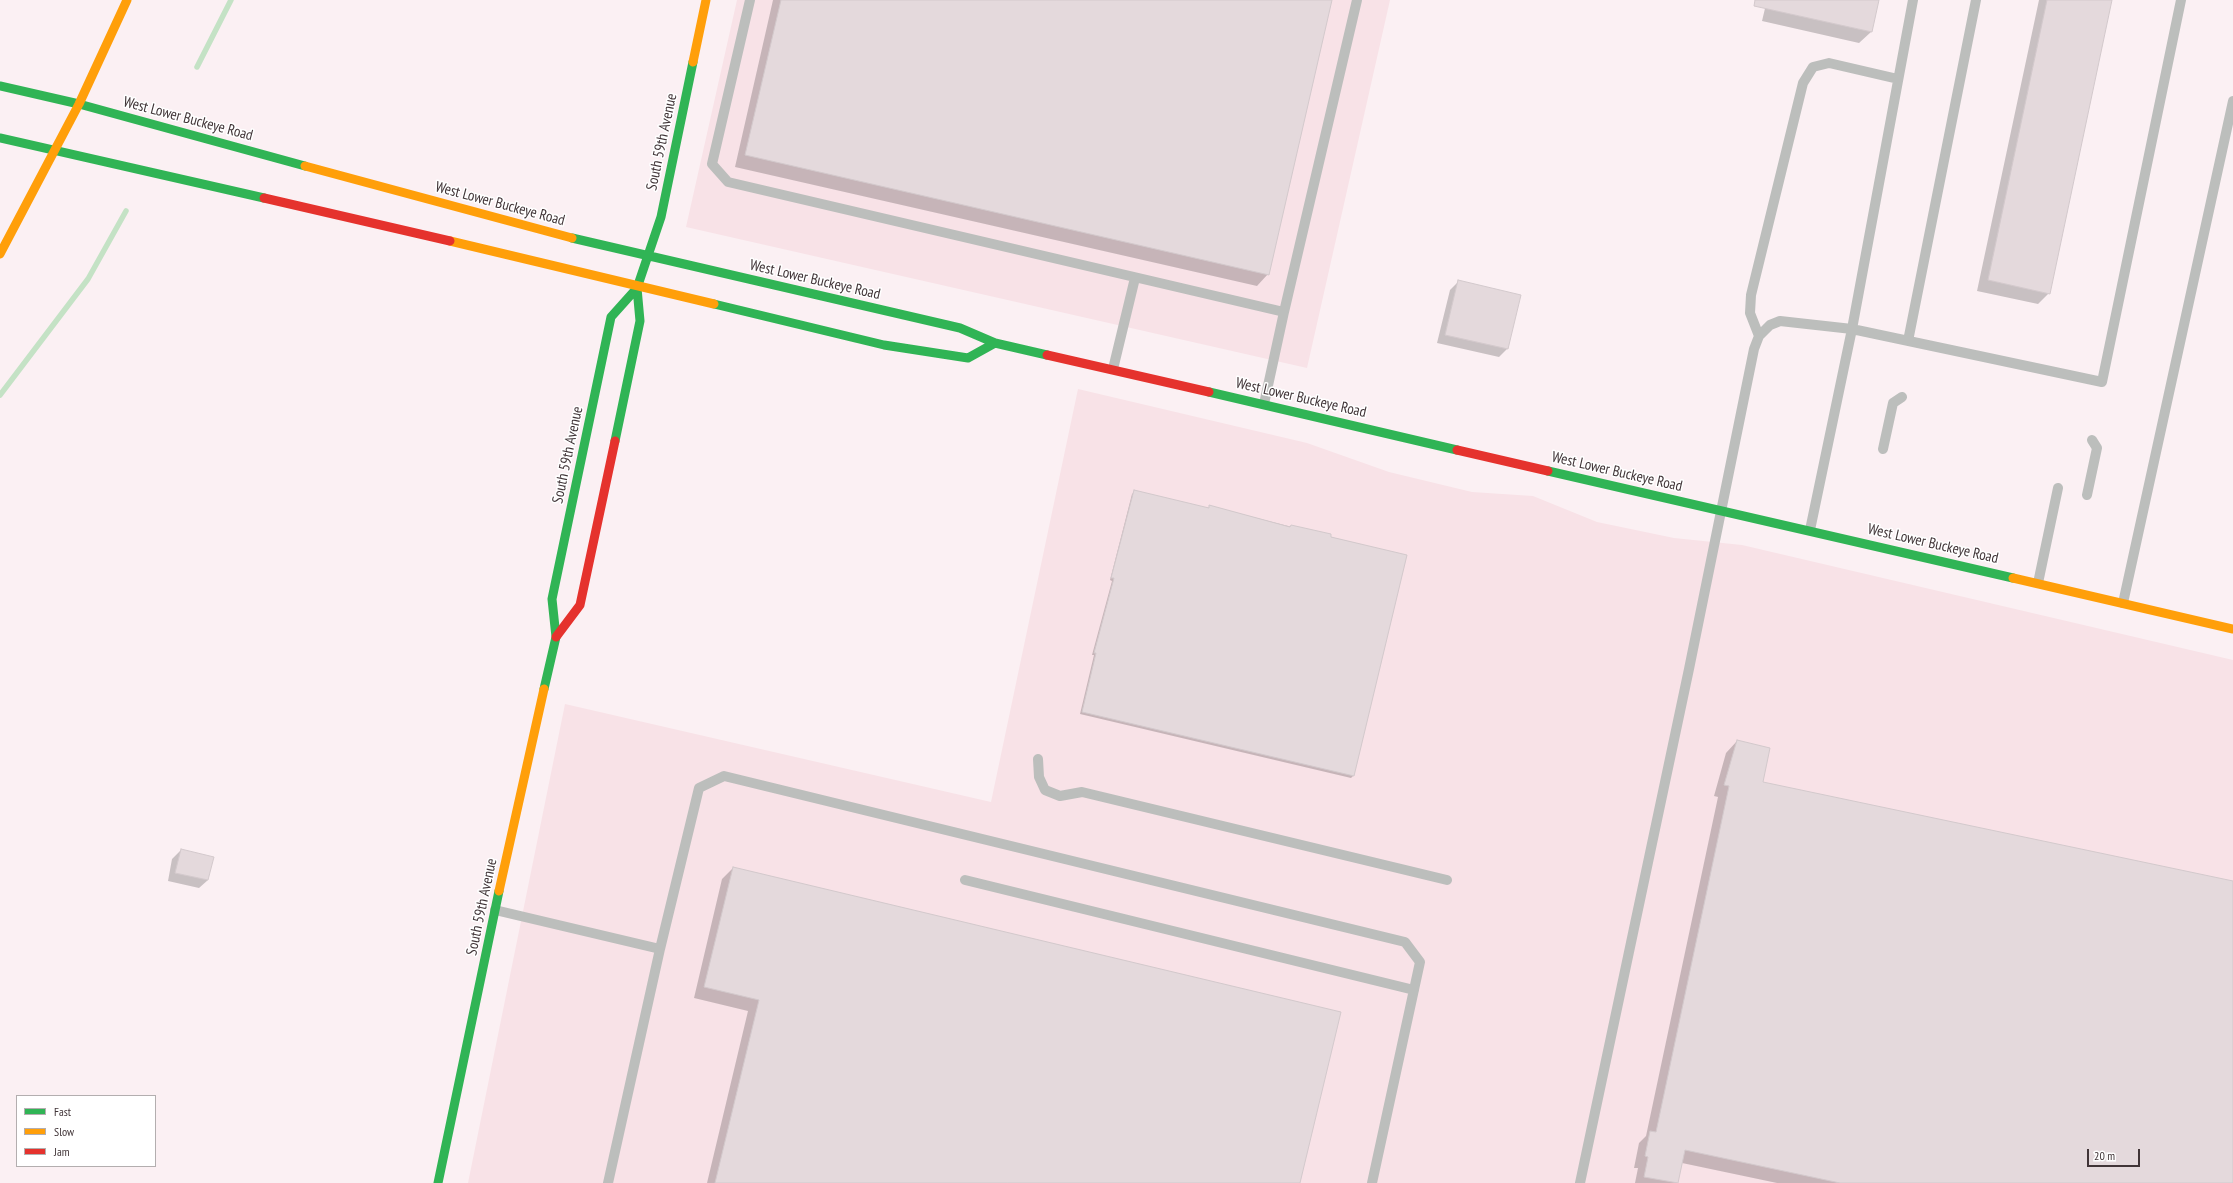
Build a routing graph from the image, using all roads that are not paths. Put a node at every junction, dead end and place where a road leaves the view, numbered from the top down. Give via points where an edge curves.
1 (127, 0) edge
2 (706, 0) edge
3 (750, 0) edge
4 (1357, 0) edge
5 (1913, 0) edge
6 (1976, 0) edge
7 (2181, 0) edge
8 (1898, 79) junction
9 (0, 86) edge
10 (2233, 102) edge
11 (79, 104) junction
12 (0, 138) edge
13 (54, 150) junction
14 (0, 254) edge
15 (648, 255) junction
16 (1135, 278) junction
17 (637, 288) junction
18 (1284, 312) junction
19 (1852, 329) junction
20 (1759, 336) junction
21 (1908, 341) junction
22 (995, 343) junction
23 (1113, 369) junction
24 (1902, 397) dead end
25 (1264, 404) junction
26 (2092, 440) dead end
27 (1883, 449) dead end
28 (2058, 488) dead end
29 (2087, 494) dead end
30 (1722, 511) junction
31 (1810, 530) junction
32 (2038, 583) junction
33 (2123, 603) junction
34 (2233, 628) edge
35 (556, 637) junction
36 (1038, 759) dead end
37 (965, 880) dead end
38 (1446, 880) dead end
39 (495, 910) junction
40 (660, 949) junction
41 (1414, 990) junction
42 (438, 1183) edge
43 (608, 1183) edge
44 (1372, 1183) edge
45 (1580, 1183) edge

1 - 11 main road
2 - 15 main road, South 59th Avenue via 661,217
3 - 16 lane via 712,164 728,182
4 - 18 lane
5 - 8 lane
6 - 21 lane
7 - 21 lane via 2102,382
8 - 19 lane
8 - 20 lane via 1829,63 1813,67 1802,83 1751,295 1750,313
9 - 11 main road, West Lower Buckeye Road
10 - 33 lane
11 - 13 main road
11 - 15 main road, West Lower Buckeye Road via 572,238
12 - 13 main road
13 - 14 main road
13 - 17 main road
15 - 17 main road, South 59th Avenue
15 - 22 main road, West Lower Buckeye Road via 960,328
16 - 18 lane
16 - 23 lane
17 - 22 main road via 926,353 968,358
17 - 35 main road, South 59th Avenue via 640,321 580,605
17 - 35 main road, South 59th Avenue via 611,317 552,599
18 - 25 lane
19 - 20 lane via 1780,321 1770,325
19 - 21 lane
19 - 31 lane
20 - 30 lane via 1754,349
22 - 23 main road, West Lower Buckeye Road
23 - 25 main road, West Lower Buckeye Road
24 - 27 lane via 1893,403
25 - 30 main road, West Lower Buckeye Road
26 - 29 lane via 2097,448
28 - 32 lane
30 - 31 main road, West Lower Buckeye Road
30 - 45 lane
31 - 32 main road, West Lower Buckeye Road
32 - 33 main road, West Lower Buckeye Road
33 - 34 main road, West Lower Buckeye Road
35 - 39 main road, South 59th Avenue
36 - 38 lane via 1039,777 1045,790 1060,796 1082,792
37 - 41 lane
39 - 40 lane
39 - 42 main road, South 59th Avenue
40 - 41 lane via 699,788 724,776 1405,942 1420,962
40 - 43 lane
41 - 44 lane

